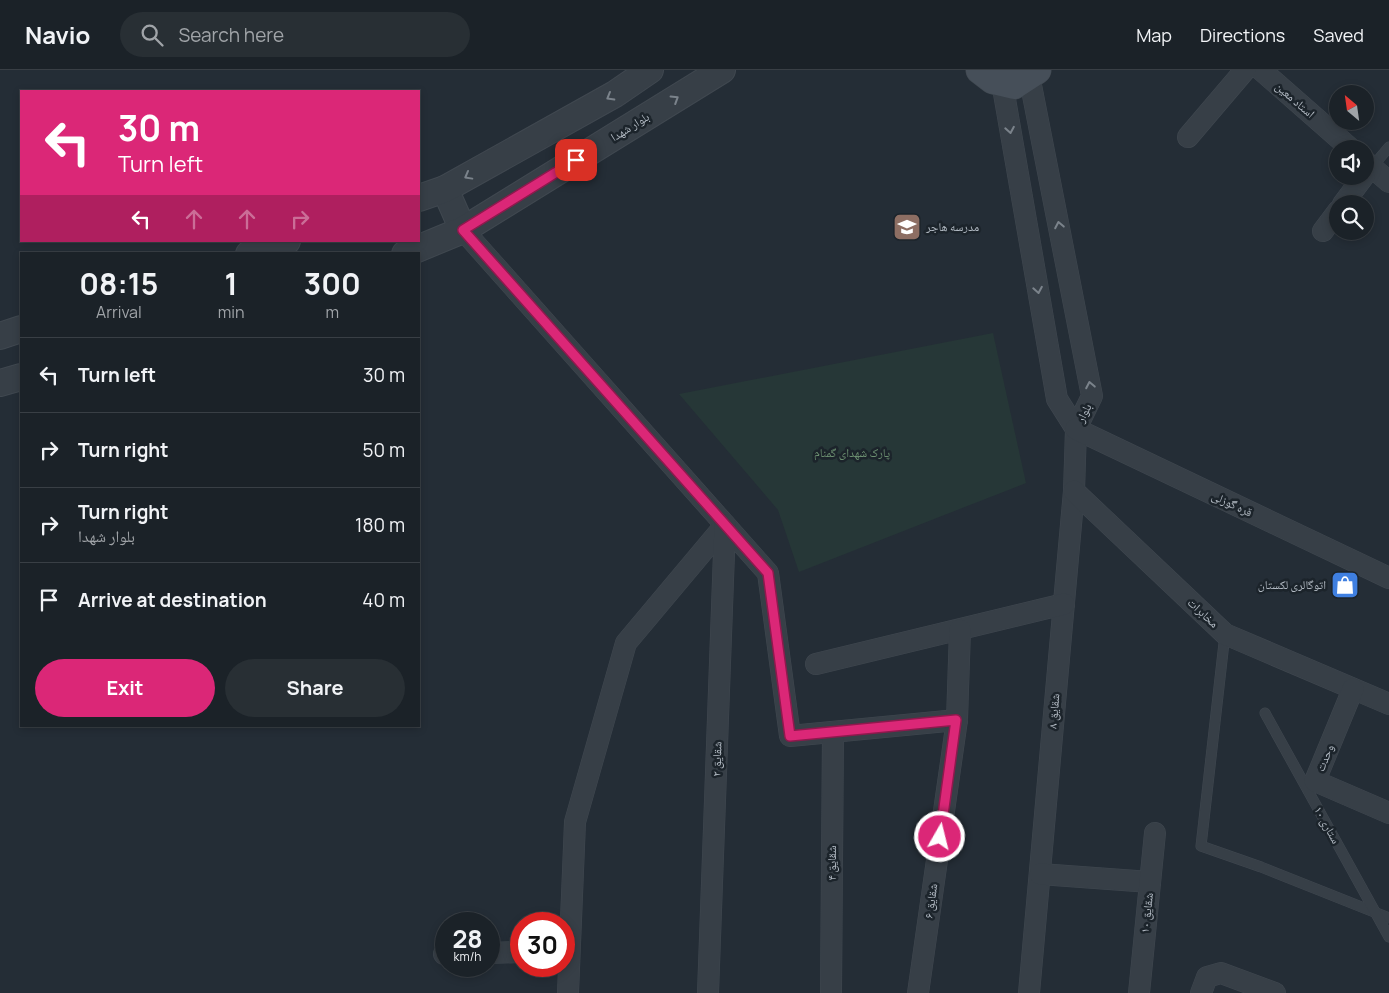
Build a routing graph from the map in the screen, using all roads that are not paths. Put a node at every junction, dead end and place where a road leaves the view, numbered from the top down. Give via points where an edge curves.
1 (650, 70) edge
2 (722, 70) edge
3 (1245, 70) edge
4 (1261, 70) edge
5 (1033, 73) edge
6 (991, 76) edge
7 (1188, 137) dead end
8 (1341, 140) edge
9 (1389, 147) edge
10 (1374, 163) edge
11 (1374, 174) edge
12 (1389, 182) edge
13 (446, 189) junction
14 (420, 198) edge
15 (1329, 223) edge
16 (463, 230) junction
17 (1323, 231) dead end
18 (284, 242) edge
19 (255, 252) edge
20 (410, 252) edge
21 (20, 329) edge
22 (0, 336) edge
23 (20, 377) edge
24 (0, 383) edge
25 (1076, 429) junction
26 (1074, 491) junction
27 (725, 525) junction
28 (1389, 578) edge
29 (1064, 604) junction
30 (960, 630) junction
31 (1225, 634) junction
32 (816, 664) dead end
33 (1353, 689) junction
34 (1389, 704) edge
35 (1265, 713) dead end
36 (956, 720) junction
37 (833, 732) junction
38 (1389, 813) edge
39 (1155, 833) dead end
40 (1040, 874) junction
41 (1150, 882) junction
42 (569, 912) edge
43 (1389, 918) edge
44 (1389, 937) edge
45 (568, 977) edge
46 (1204, 985) edge
47 (568, 993) edge
48 (708, 993) edge
49 (831, 993) edge
50 (918, 993) edge
51 (1029, 993) edge
52 (1139, 993) edge
53 (1275, 993) edge

1 -> 13 street via 615,94
16 -> 2 street, بلوار شهدا
3 - 7 street
4 - 8 street, استاد معین
5 - 6 main road via 1014,85
25 -> 5 street, بلوار via 1092,396
6 -> 25 street, بلوار via 1057,399
9 - 10 lane
11 - 12 street
13 - 14 street
13 - 16 street
15 - 17 street
16 - 20 street, بلوار شهدا
16 - 27 street
18 - 19 street
21 - 22 street
23 - 24 street
25 - 26 street, شقایق ۸
25 - 28 street, قره گوزلی
26 - 29 street, شقایق ۸
26 - 31 street, مخابرات
27 - 37 street via 768,573 790,736
27 - 42 street via 626,643 575,822
27 - 48 street, شقایق ۲
29 - 30 street
29 - 40 street, شقایق ۸
30 - 32 street
30 - 36 street
31 - 33 street, مخابرات
31 - 43 lane via 1201,846
33 - 34 street, مخابرات
33 - 38 street, وحدت via 1315,781
35 - 44 lane, ستاری ۱۰
36 - 37 street
36 - 50 street, شقایق ۶
37 - 49 street, شقایق ۴
39 - 41 street, شقایق ۱۰
40 - 41 street
40 - 51 street, شقایق ۸
41 - 52 street, شقایق ۱۰
45 - 47 street
46 - 53 street via 1221,973

